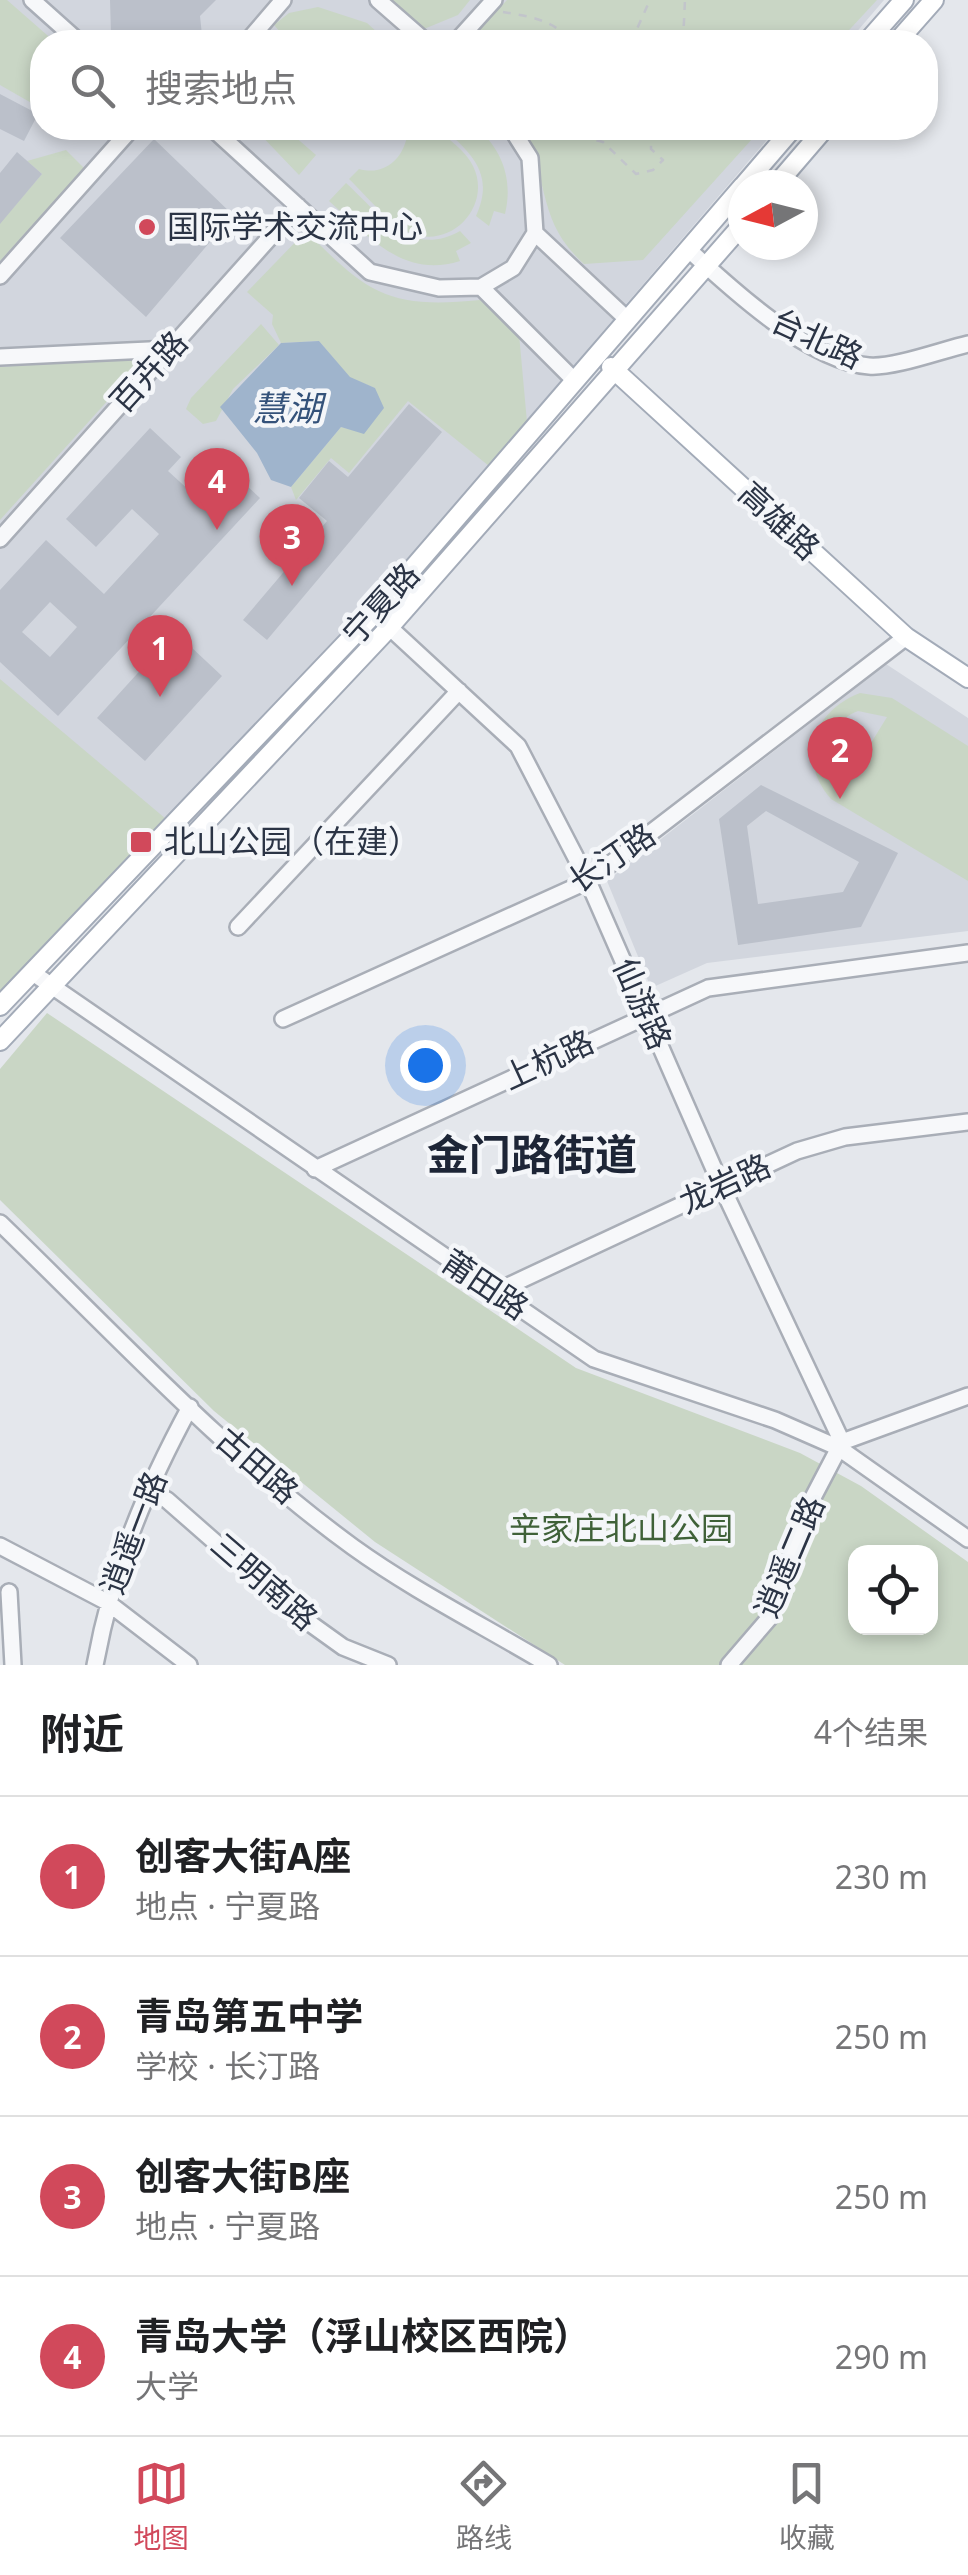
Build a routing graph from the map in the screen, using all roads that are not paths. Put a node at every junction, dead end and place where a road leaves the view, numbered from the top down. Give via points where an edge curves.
1 (32, 0) edge
2 (283, 0) edge
3 (378, 0) edge
4 (904, 0) edge
5 (934, 0) edge
6 (490, 4) edge
7 (66, 30) edge
8 (257, 30) edge
9 (412, 30) edge
10 (467, 30) edge
11 (878, 30) edge
12 (908, 30) edge
13 (121, 140) edge
14 (225, 140) edge
15 (519, 140) edge
16 (782, 140) edge
17 (815, 140) edge
18 (756, 170) edge
19 (789, 170) edge
20 (728, 202) edge
21 (298, 206) junction
22 (535, 234) junction
23 (728, 243) edge
24 (688, 249) junction
25 (708, 268) junction
26 (0, 276) edge
27 (481, 286) junction
28 (628, 320) junction
29 (968, 344) edge
30 (170, 349) junction
31 (598, 355) junction
32 (0, 357) edge
33 (618, 372) junction
34 (574, 380) junction
35 (0, 539) edge
36 (374, 613) junction
37 (390, 627) junction
38 (906, 637) junction
39 (968, 678) edge
40 (458, 691) junction
41 (588, 880) junction
42 (238, 928) dead end
43 (968, 953) edge
44 (32, 973) junction
45 (48, 988) junction
46 (0, 1006) edge
47 (646, 1015) junction
48 (283, 1019) dead end
49 (0, 1041) edge
50 (968, 1122) edge
51 (315, 1168) junction
52 (721, 1185) junction
53 (0, 1223) edge
54 (496, 1292) junction
55 (968, 1396) edge
56 (190, 1408) junction
57 (841, 1445) junction
58 (146, 1489) junction
59 (968, 1539) edge
60 (0, 1546) edge
61 (9, 1592) dead end
62 (107, 1602) junction
63 (13, 1665) edge
64 (95, 1665) edge
65 (189, 1665) edge
66 (388, 1665) edge
67 (549, 1665) edge
68 (730, 1665) edge

1 - 7 street
2 - 8 street
3 - 9 street
4 - 11 main road
5 - 12 main road
6 - 10 street
13 - 26 street
14 - 21 street
15 - 22 street via 530,158
16 - 18 main road, 宁夏路
17 - 19 main road
20 - 24 main road, 宁夏路
21 - 27 street via 370,272 440,288
21 - 30 street, 百卉路
22 - 27 street via 513,268
22 - 28 street
23 - 25 main road, 宁夏路
24 - 25 street, 台北路
24 - 28 main road, 宁夏路
25 - 29 street, 台北路 via 770,322 841,358 870,366
25 - 33 main road, 宁夏路
27 - 34 street
28 - 31 main road, 宁夏路
30 - 32 street
30 - 35 street, 百卉路
31 - 33 main road, 高雄路
31 - 34 main road, 宁夏路
33 - 37 main road, 宁夏路
33 - 38 main road, 高雄路
34 - 36 main road, 宁夏路
36 - 37 street, 仙游路
36 - 44 main road, 宁夏路
37 - 40 street, 仙游路
37 - 45 main road, 宁夏路
38 - 39 main road, 高雄路
38 - 41 street, 长汀路
40 - 41 street, 仙游路 via 518,746
40 - 42 street
41 - 47 street, 仙游路
41 - 48 street, 长汀路
43 - 47 street, 上杭路 via 708,988
44 - 45 street, 莆田路
44 - 46 main road, 宁夏路
45 - 49 main road, 宁夏路
45 - 51 street, 莆田路
47 - 51 street, 上杭路
47 - 52 street, 仙游路
50 - 52 street, 龙岩路 via 845,1137 797,1150
51 - 54 street, 莆田路
52 - 54 street, 龙岩路
52 - 57 street, 仙游路
53 - 56 street, 古田路
54 - 57 street, 莆田路 via 594,1359
55 - 57 street
56 - 58 street, 逍遥一路
56 - 67 street, 古田路 via 356,1549
57 - 59 street, 莆田路
57 - 68 street, 逍遥二路 via 808,1507 771,1616
58 - 62 street, 逍遥一路
58 - 66 street, 三明南路 via 343,1648
60 - 62 street
61 - 63 street
62 - 64 street, 逍遥一路
62 - 65 street

